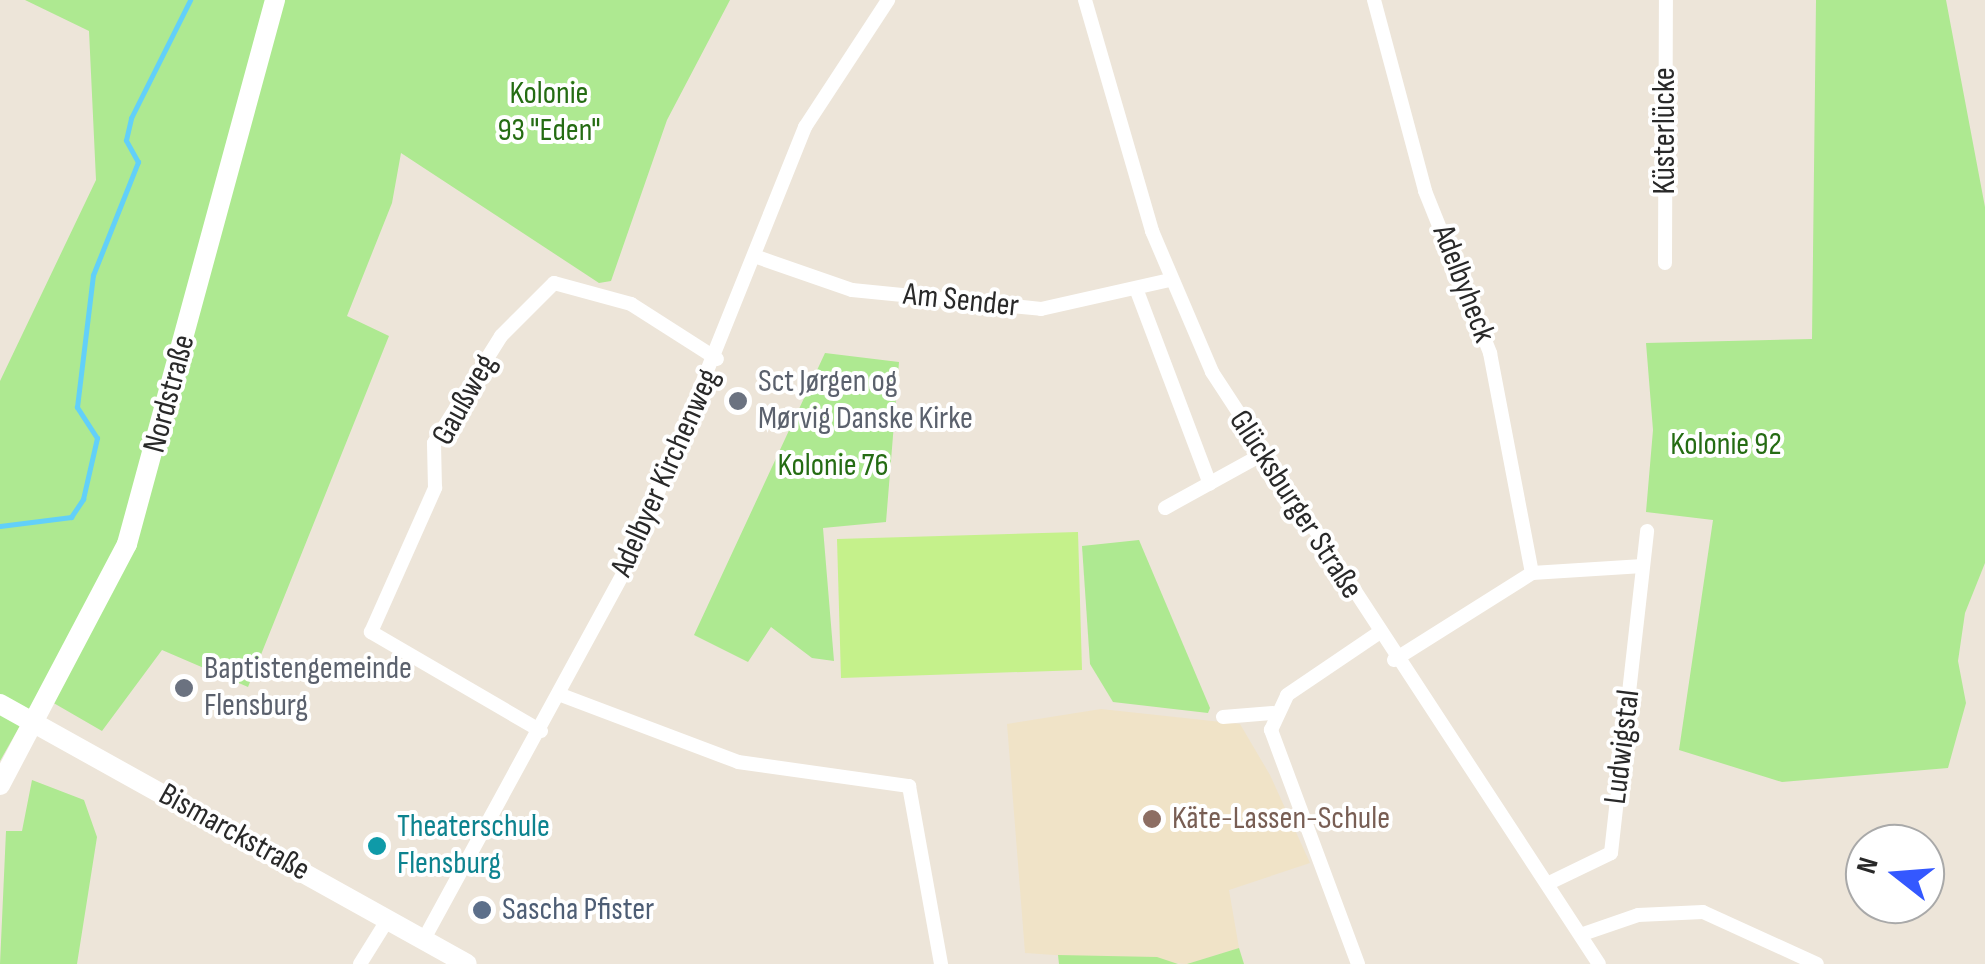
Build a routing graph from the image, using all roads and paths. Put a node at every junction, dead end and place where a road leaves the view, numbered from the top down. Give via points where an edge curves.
1 (275, 0) edge
2 (888, 0) edge
3 (1085, 0) edge
4 (1374, 0) edge
5 (1666, 0) edge
6 (754, 256) junction
7 (1665, 262) dead end
8 (1170, 280) junction
9 (1136, 291) junction
10 (717, 359) junction
11 (1261, 455) junction
12 (1210, 484) junction
13 (1165, 508) dead end
14 (1647, 531) dead end
15 (1643, 566) junction
16 (1532, 573) junction
17 (1377, 634) junction
18 (1394, 660) junction
19 (561, 694) junction
20 (0, 704) edge
21 (1273, 713) junction
22 (1223, 717) dead end
23 (541, 731) junction
24 (0, 785) edge
25 (1547, 884) junction
26 (388, 919) junction
27 (1583, 934) junction
28 (424, 938) junction
29 (360, 964) edge
30 (467, 964) edge
31 (941, 964) edge
32 (1358, 964) edge
33 (1599, 964) edge
34 (1817, 964) edge

1 - 24 main road, Nordstraße via 127,544
2 - 6 street, Adelbyer Kirchenweg via 805,127
3 - 8 street, Glücksburger Straße
4 - 16 street, Adelbyheck via 1425,191 1490,353
5 - 7 street, Küsterlücke
6 - 9 street, Am Sender via 852,290 1012,307 1062,308
6 - 10 street, Adelbyer Kirchenweg
8 - 9 street, Am Sender
8 - 11 street, Glücksburger Straße
9 - 12 street, Glücksburger Straße
10 - 19 street, Adelbyer Kirchenweg
10 - 23 street, Gaußweg via 631,304 554,284 501,336 434,443 435,488 372,632
11 - 12 street
11 - 17 street, Glücksburger Straße
12 - 13 street
14 - 15 street, Ludwigstal
15 - 16 street
15 - 25 street, Ludwigstal via 1610,853
16 - 18 street
17 - 18 street, Glücksburger Straße
17 - 21 street
18 - 25 street, Glücksburger Straße
19 - 23 street, Adelbyer Kirchenweg
19 - 31 street via 738,762 909,786
20 - 26 main road, Bismarckstraße
21 - 22 street
21 - 32 street via 1274,750
23 - 28 street, Adelbyer Kirchenweg
25 - 27 street, Glücksburger Straße
26 - 28 main road, Bismarckstraße
26 - 29 street
27 - 33 street, Glücksburger Straße
27 - 34 street via 1638,916 1703,912
28 - 30 main road, Bismarckstraße

